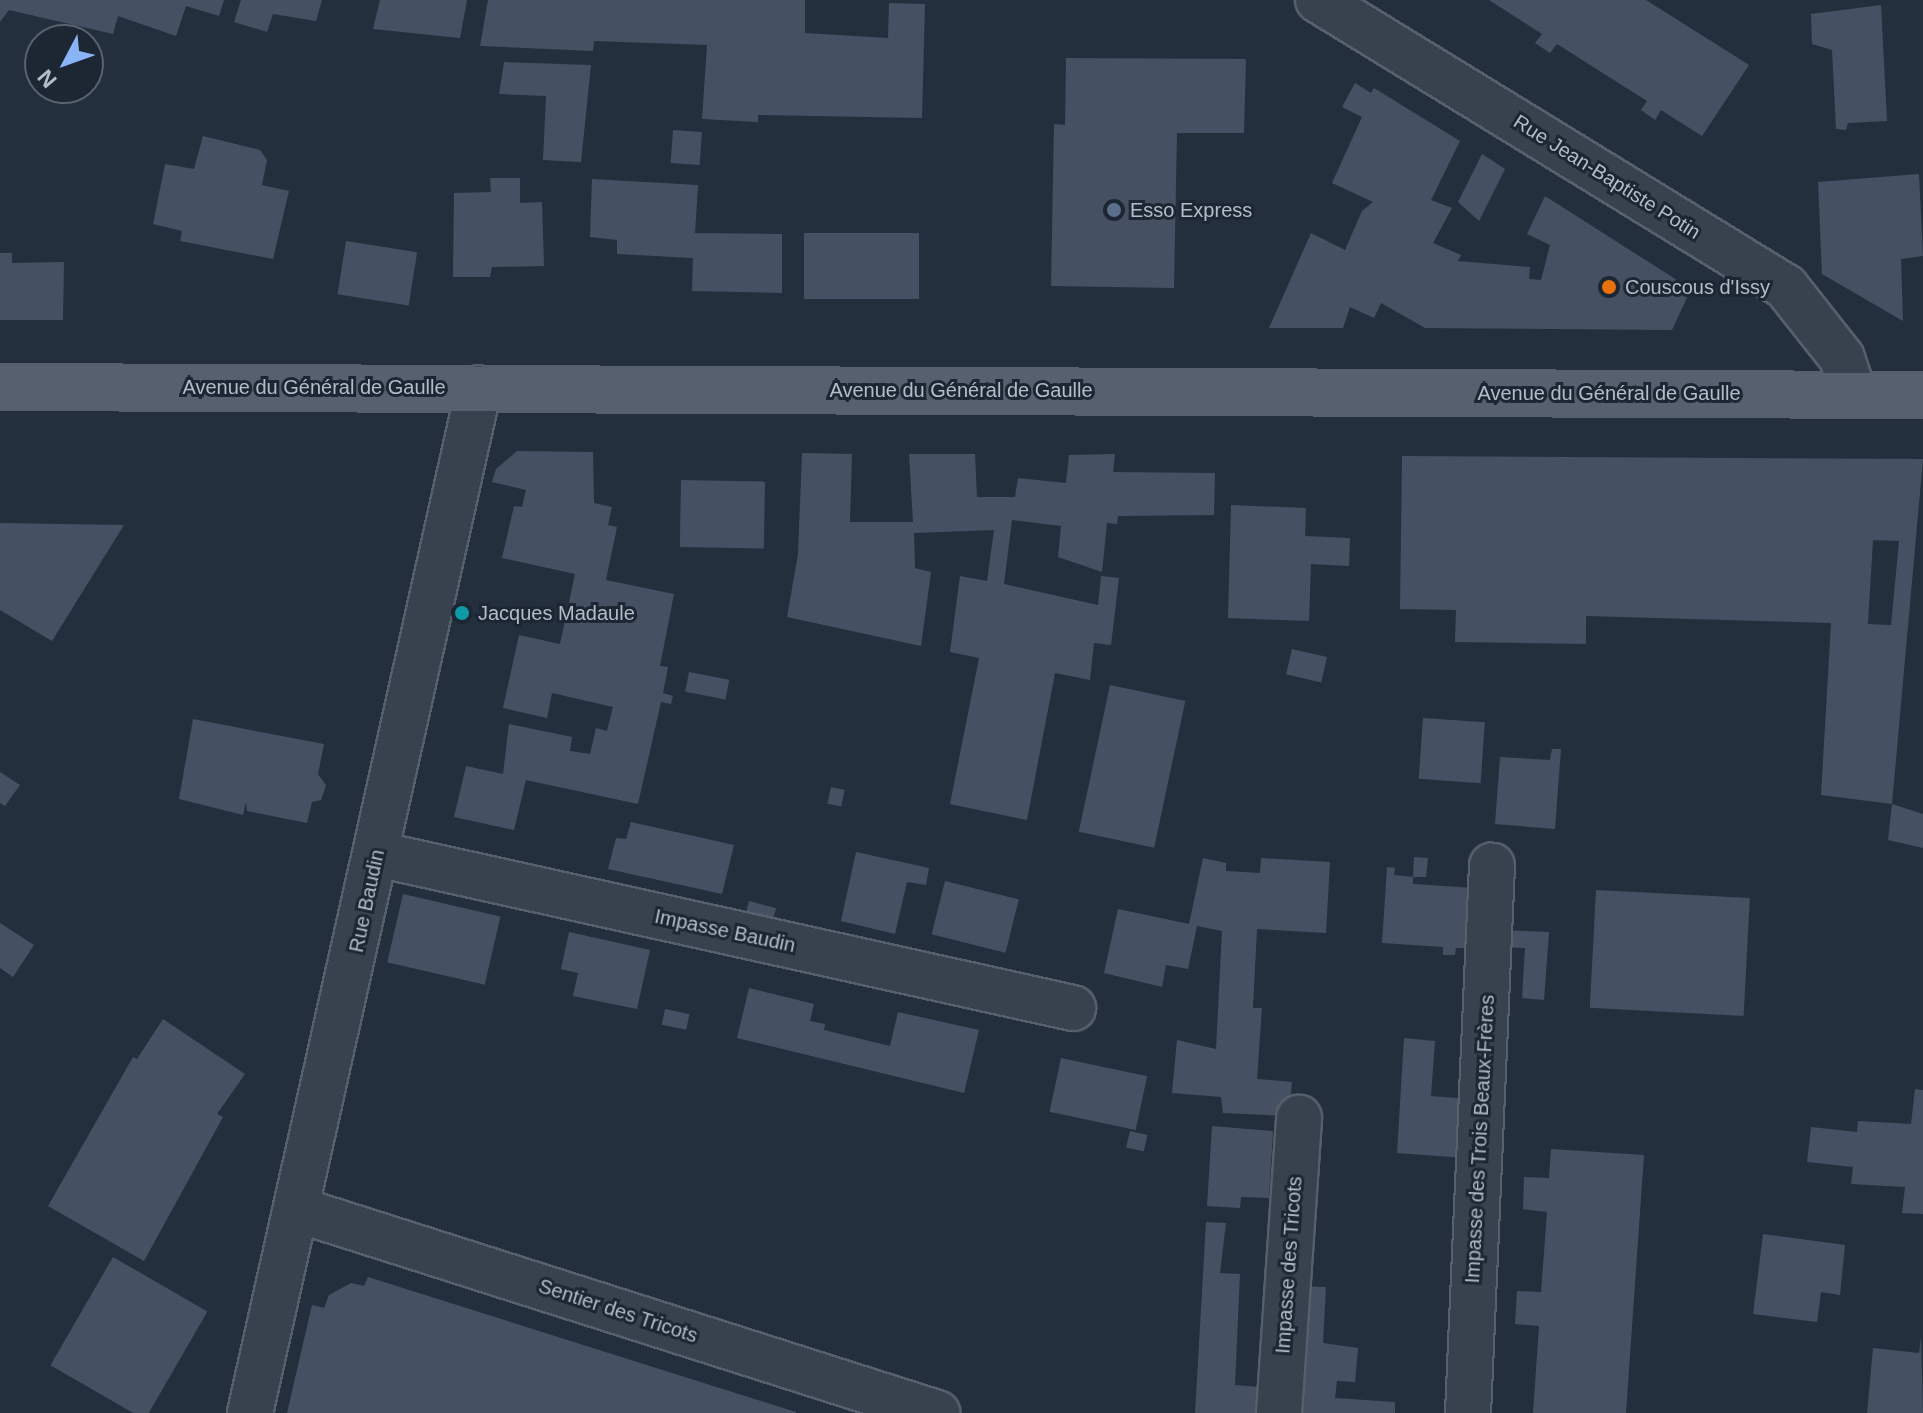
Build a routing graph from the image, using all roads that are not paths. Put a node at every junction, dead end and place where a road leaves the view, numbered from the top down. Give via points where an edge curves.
1 (1318, 0) edge
2 (0, 387) edge
3 (479, 388) junction
4 (1854, 394) junction
5 (1923, 395) edge
6 (377, 854) junction
7 (1492, 866) dead end
8 (1073, 1008) dead end
9 (1299, 1118) dead end
10 (299, 1210) junction
11 (250, 1413) edge
12 (937, 1413) edge
13 (1279, 1413) edge
14 (1468, 1413) edge

1 - 4 street, Rue Jean-Baptiste Potin via 1786,287 1842,358
2 - 3 main road, Avenue du Général de Gaulle
3 - 4 main road, Avenue du Général de Gaulle
3 - 6 street, Rue Baudin
4 - 5 main road, Avenue du Général de Gaulle
6 - 8 street, Impasse Baudin
6 - 10 street, Rue Baudin
7 - 14 street, Impasse des Trois Beaux-Frères
9 - 13 street, Impasse des Tricots
10 - 11 street, Rue Baudin
10 - 12 street, Sentier des Tricots

